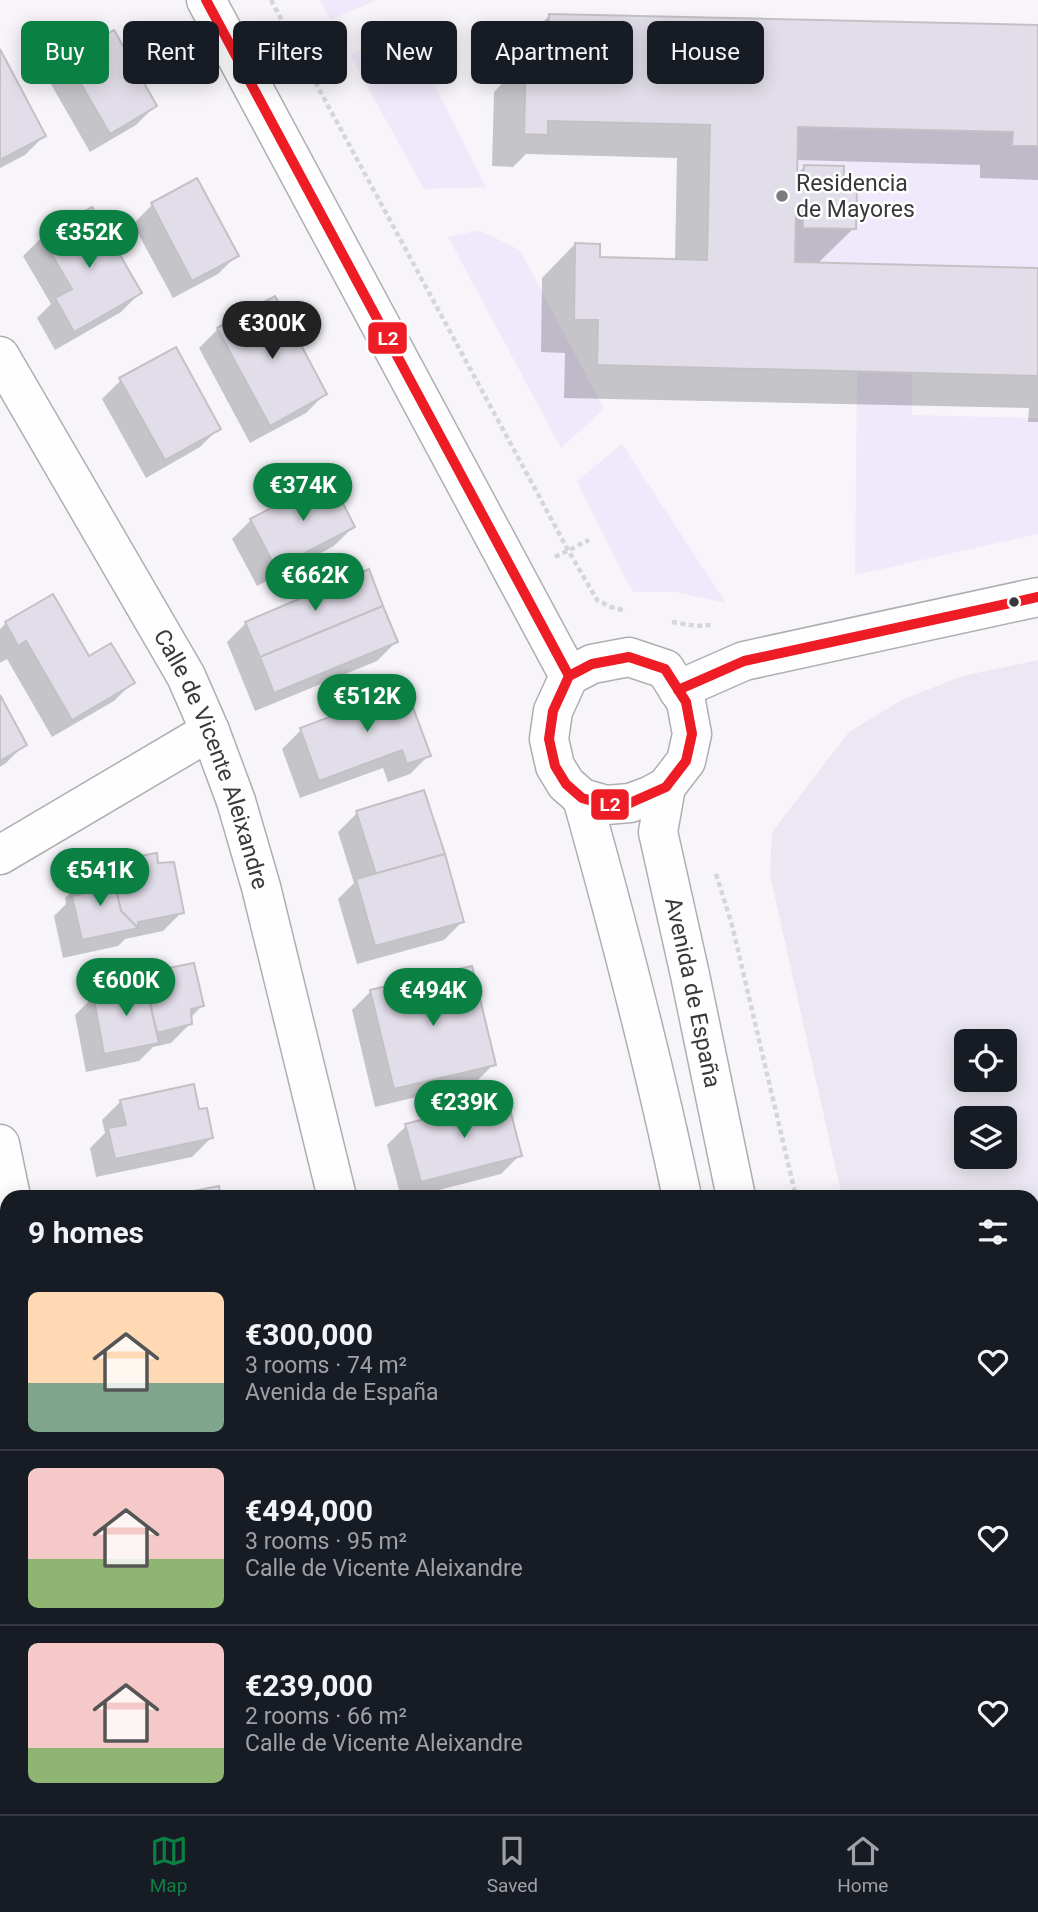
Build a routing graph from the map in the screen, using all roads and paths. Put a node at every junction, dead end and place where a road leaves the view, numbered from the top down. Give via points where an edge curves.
1 (206, 0) edge
2 (271, 0) edge
3 (0, 356) edge
4 (1038, 597) edge
5 (631, 612) dead end
6 (569, 676) junction
7 (678, 690) junction
8 (210, 731) junction
9 (666, 787) junction
10 (582, 798) junction
11 (0, 855) edge
12 (716, 873) dead end
13 (0, 1144) edge
14 (10, 1190) edge
15 (335, 1190) edge
16 (681, 1190) edge
17 (735, 1190) edge
18 (794, 1190) edge

1 - 6 street
2 - 5 path via 591,590 597,600
3 - 8 street, Calle de Vicente Aleixandre via 186,676
4 - 7 street via 744,661
6 - 7 street via 593,664 629,657 665,669
6 - 10 street via 553,710 549,739 555,766
7 - 9 street via 686,702 692,734 686,761
8 - 11 street
8 - 15 street, Calle de Vicente Aleixandre via 261,887
9 - 10 street via 630,803 606,805
9 - 17 street, Avenida de España via 658,832
10 - 16 street via 659,1088
12 - 18 path
13 - 14 street

